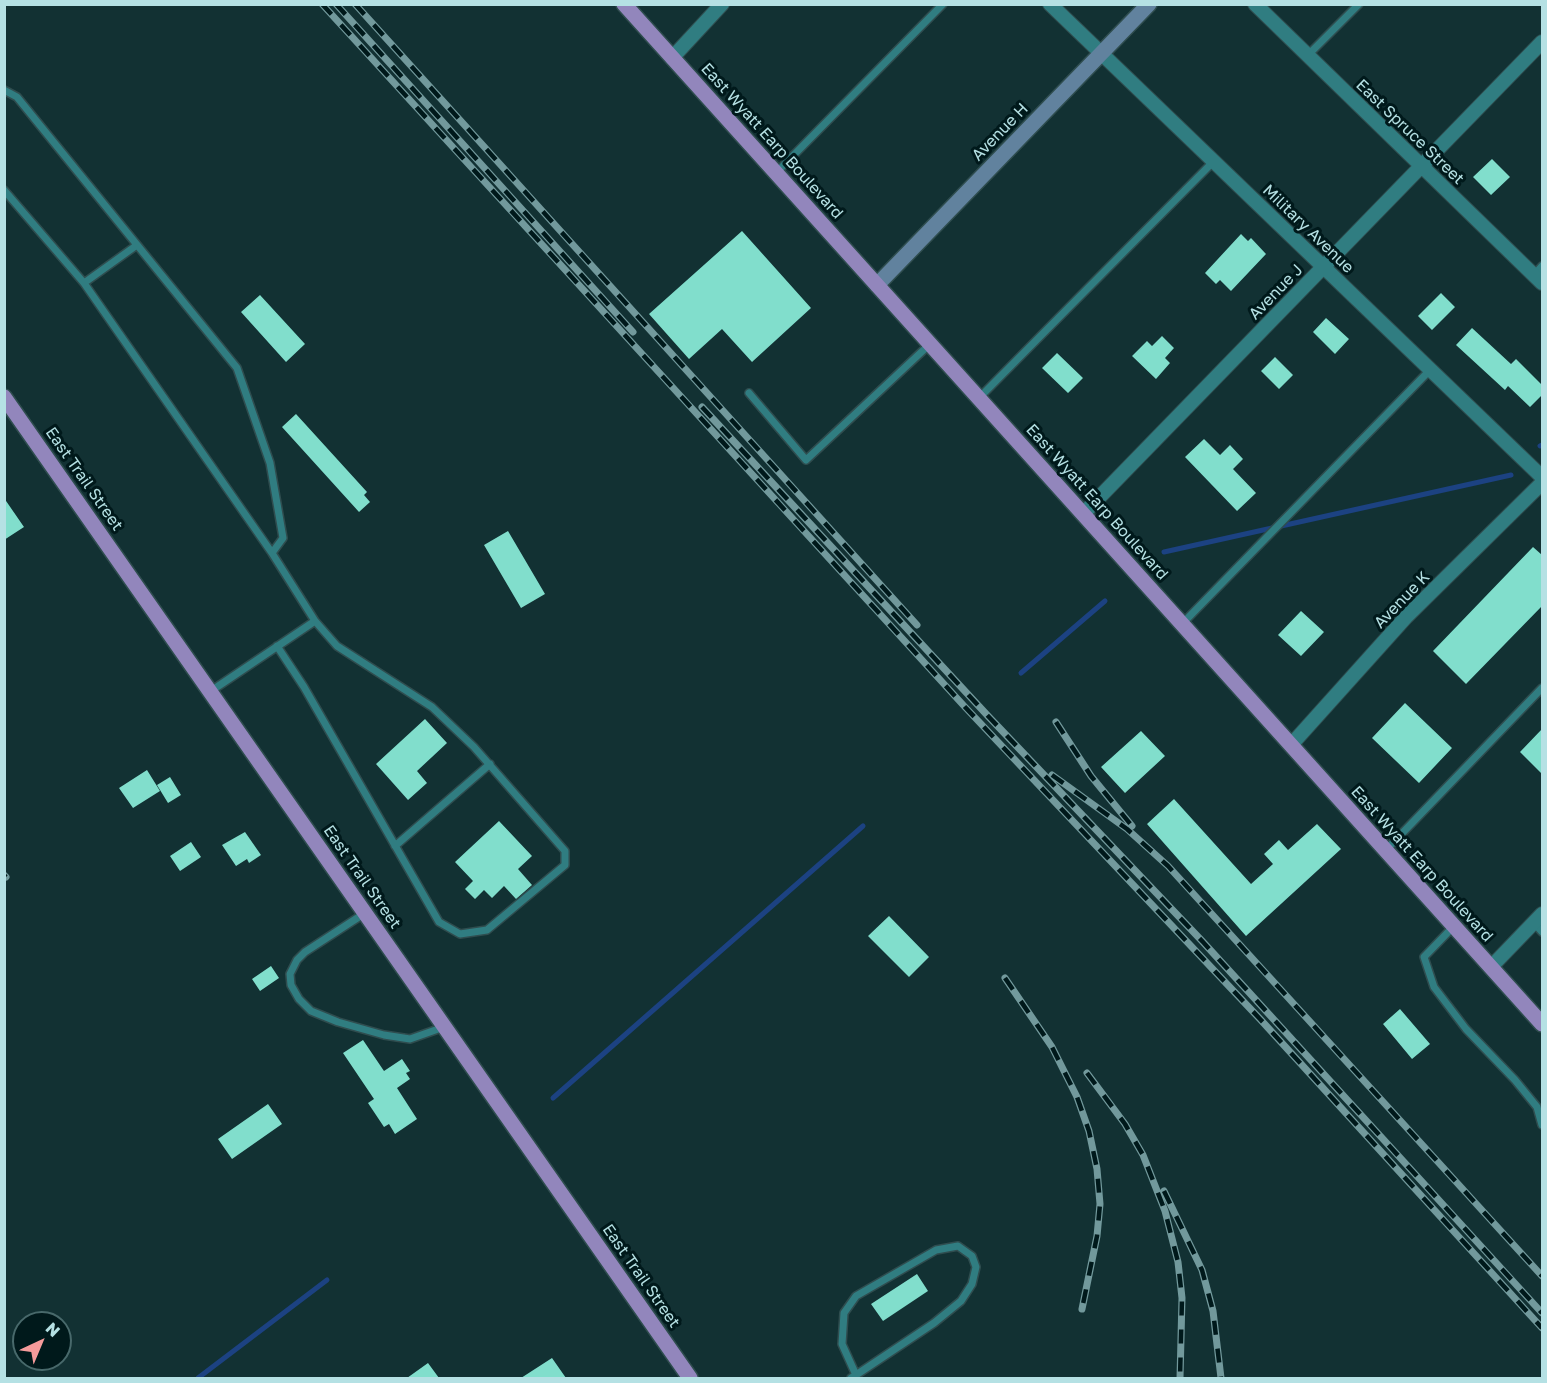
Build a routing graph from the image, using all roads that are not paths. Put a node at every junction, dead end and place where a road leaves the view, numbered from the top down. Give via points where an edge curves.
1 (624, 4) edge
2 (722, 4) edge
3 (943, 4) edge
4 (1050, 4) edge
5 (1149, 4) edge
6 (1254, 4) edge
7 (1359, 4) edge
8 (1542, 42) edge
9 (1102, 52) junction
10 (1308, 56) junction
11 (672, 58) junction
12 (4, 90) edge
13 (1213, 162) junction
14 (1422, 166) junction
15 (776, 173) junction
16 (4, 190) edge
17 (137, 245) junction
18 (1323, 267) junction
19 (1540, 275) edge
20 (84, 283) junction
21 (877, 285) junction
22 (930, 344) junction
23 (1431, 370) junction
24 (749, 393) dead end
25 (4, 397) edge
26 (979, 399) junction
27 (1542, 477) edge
28 (1542, 483) edge
29 (1083, 514) junction
30 (272, 553) junction
31 (315, 621) junction
32 (1182, 624) junction
33 (277, 646) junction
34 (1542, 688) edge
35 (210, 692) junction
36 (1291, 745) junction
37 (489, 764) junction
38 (395, 846) junction
39 (1385, 850) junction
40 (365, 913) junction
41 (1540, 923) edge
42 (1454, 926) junction
43 (1491, 967) junction
44 (1542, 1024) edge
45 (446, 1026) junction
46 (1542, 1125) edge
47 (854, 1377) edge
48 (690, 1378) edge

1 - 11 main road, East Wyatt Earp Boulevard
2 - 11 street
3 - 15 lane
4 - 9 street, Military Avenue
5 - 9 street, Avenue H
6 - 10 street, East Spruce Street
7 - 10 lane
8 - 14 street, Avenue J
9 - 13 street, Military Avenue
9 - 21 street, Avenue H
10 - 14 street, East Spruce Street
11 - 15 main road, East Wyatt Earp Boulevard
12 - 17 lane via 17,97
13 - 18 street, Military Avenue
13 - 26 lane
14 - 18 street, Avenue J
14 - 19 street, East Spruce Street
15 - 21 main road, East Wyatt Earp Boulevard
16 - 20 lane
17 - 20 lane
17 - 30 lane via 237,368 270,463 283,538
18 - 23 street, Military Avenue
18 - 29 street, Avenue J
20 - 30 lane
21 - 22 main road, East Wyatt Earp Boulevard
22 - 24 lane via 806,459
22 - 26 main road, East Wyatt Earp Boulevard
23 - 27 street, Military Avenue
23 - 32 lane
25 - 35 main road, East Trail Street
26 - 29 main road, East Wyatt Earp Boulevard
28 - 36 street, Avenue K via 1406,617
29 - 32 main road, East Wyatt Earp Boulevard
30 - 31 lane
31 - 33 lane
31 - 37 lane via 338,646 432,707
32 - 36 main road, East Wyatt Earp Boulevard
33 - 35 lane
33 - 38 lane
34 - 39 lane
35 - 40 main road, East Trail Street
36 - 39 main road, East Wyatt Earp Boulevard
37 - 38 lane
37 - 38 lane via 565,851 565,864 487,930 460,934 439,922
39 - 42 main road, East Wyatt Earp Boulevard
40 - 45 main road, East Trail Street
40 - 45 lane via 297,960 290,974 291,986 299,999 311,1011 384,1035 410,1039
41 - 43 street
42 - 43 main road, East Wyatt Earp Boulevard
42 - 46 lane via 1424,957 1434,987 1466,1029 1515,1080 1536,1107
43 - 44 main road, East Wyatt Earp Boulevard
45 - 48 main road, East Trail Street
47 - 47 lane via 961,1301 972,1284 976,1267 972,1256 958,1246 936,1250 856,1296 844,1313 842,1344

